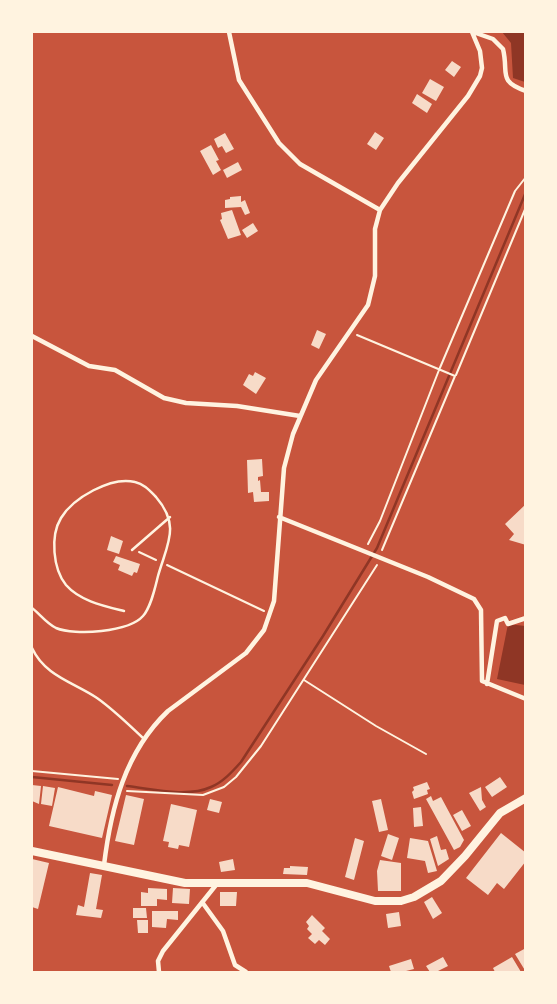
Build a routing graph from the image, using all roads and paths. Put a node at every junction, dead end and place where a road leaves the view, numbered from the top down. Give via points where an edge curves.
1 (229, 32) edge
2 (472, 32) edge
3 (526, 91) edge
4 (526, 177) edge
5 (526, 206) edge
6 (380, 210) junction
7 (349, 332) junction
8 (32, 336) edge
9 (441, 370) junction
10 (454, 376) junction
11 (300, 416) junction
12 (170, 517) junction
13 (279, 517) junction
14 (132, 550) dead end
15 (137, 552) dead end
16 (366, 552) junction
17 (378, 558) junction
18 (162, 563) junction
19 (32, 608) edge
20 (124, 611) dead end
21 (271, 614) junction
22 (526, 618) edge
23 (32, 648) edge
24 (302, 679) junction
25 (487, 684) junction
26 (526, 699) edge
27 (144, 738) junction
28 (426, 754) dead end
29 (32, 771) edge
30 (122, 779) junction
31 (119, 790) junction
32 (526, 798) edge
33 (32, 851) edge
34 (104, 866) junction
35 (217, 883) junction
36 (202, 902) junction
37 (159, 972) edge
38 (246, 972) edge

1 - 6 street via 239,80 279,143 300,164
2 - 3 street via 493,39 503,50 508,84
2 - 6 street via 480,51 480,76
4 - 9 path via 515,191
5 - 10 path
6 - 7 street via 374,229 375,276 368,305
7 - 9 path
7 - 11 street via 316,380
8 - 11 street via 89,366 115,370 163,398
9 - 10 path
9 - 16 path
10 - 17 path
11 - 13 street via 284,468
12 - 14 lane
12 - 18 lane via 171,533
12 - 20 lane via 149,489 126,481 98,489 61,518 55,547 66,585 83,598
13 - 16 street
13 - 21 street
15 - 18 path
16 - 17 street
17 - 24 path via 374,571
17 - 25 street via 466,594 478,604 481,681
18 - 19 lane via 146,614 128,626 110,631 58,629
18 - 21 path
21 - 27 street via 246,653 168,711
22 - 25 street via 508,624 505,618 496,621
23 - 27 lane via 55,676 94,697
24 - 28 path
24 - 31 path via 261,746 224,787 193,796
25 - 26 street
27 - 30 street
29 - 30 path
30 - 31 street
31 - 34 street
32 - 35 highway via 500,813 441,881 407,899 375,901 307,883
33 - 34 highway
34 - 35 highway via 185,883
35 - 36 street
36 - 37 street via 163,951
36 - 38 street via 223,931 235,965

